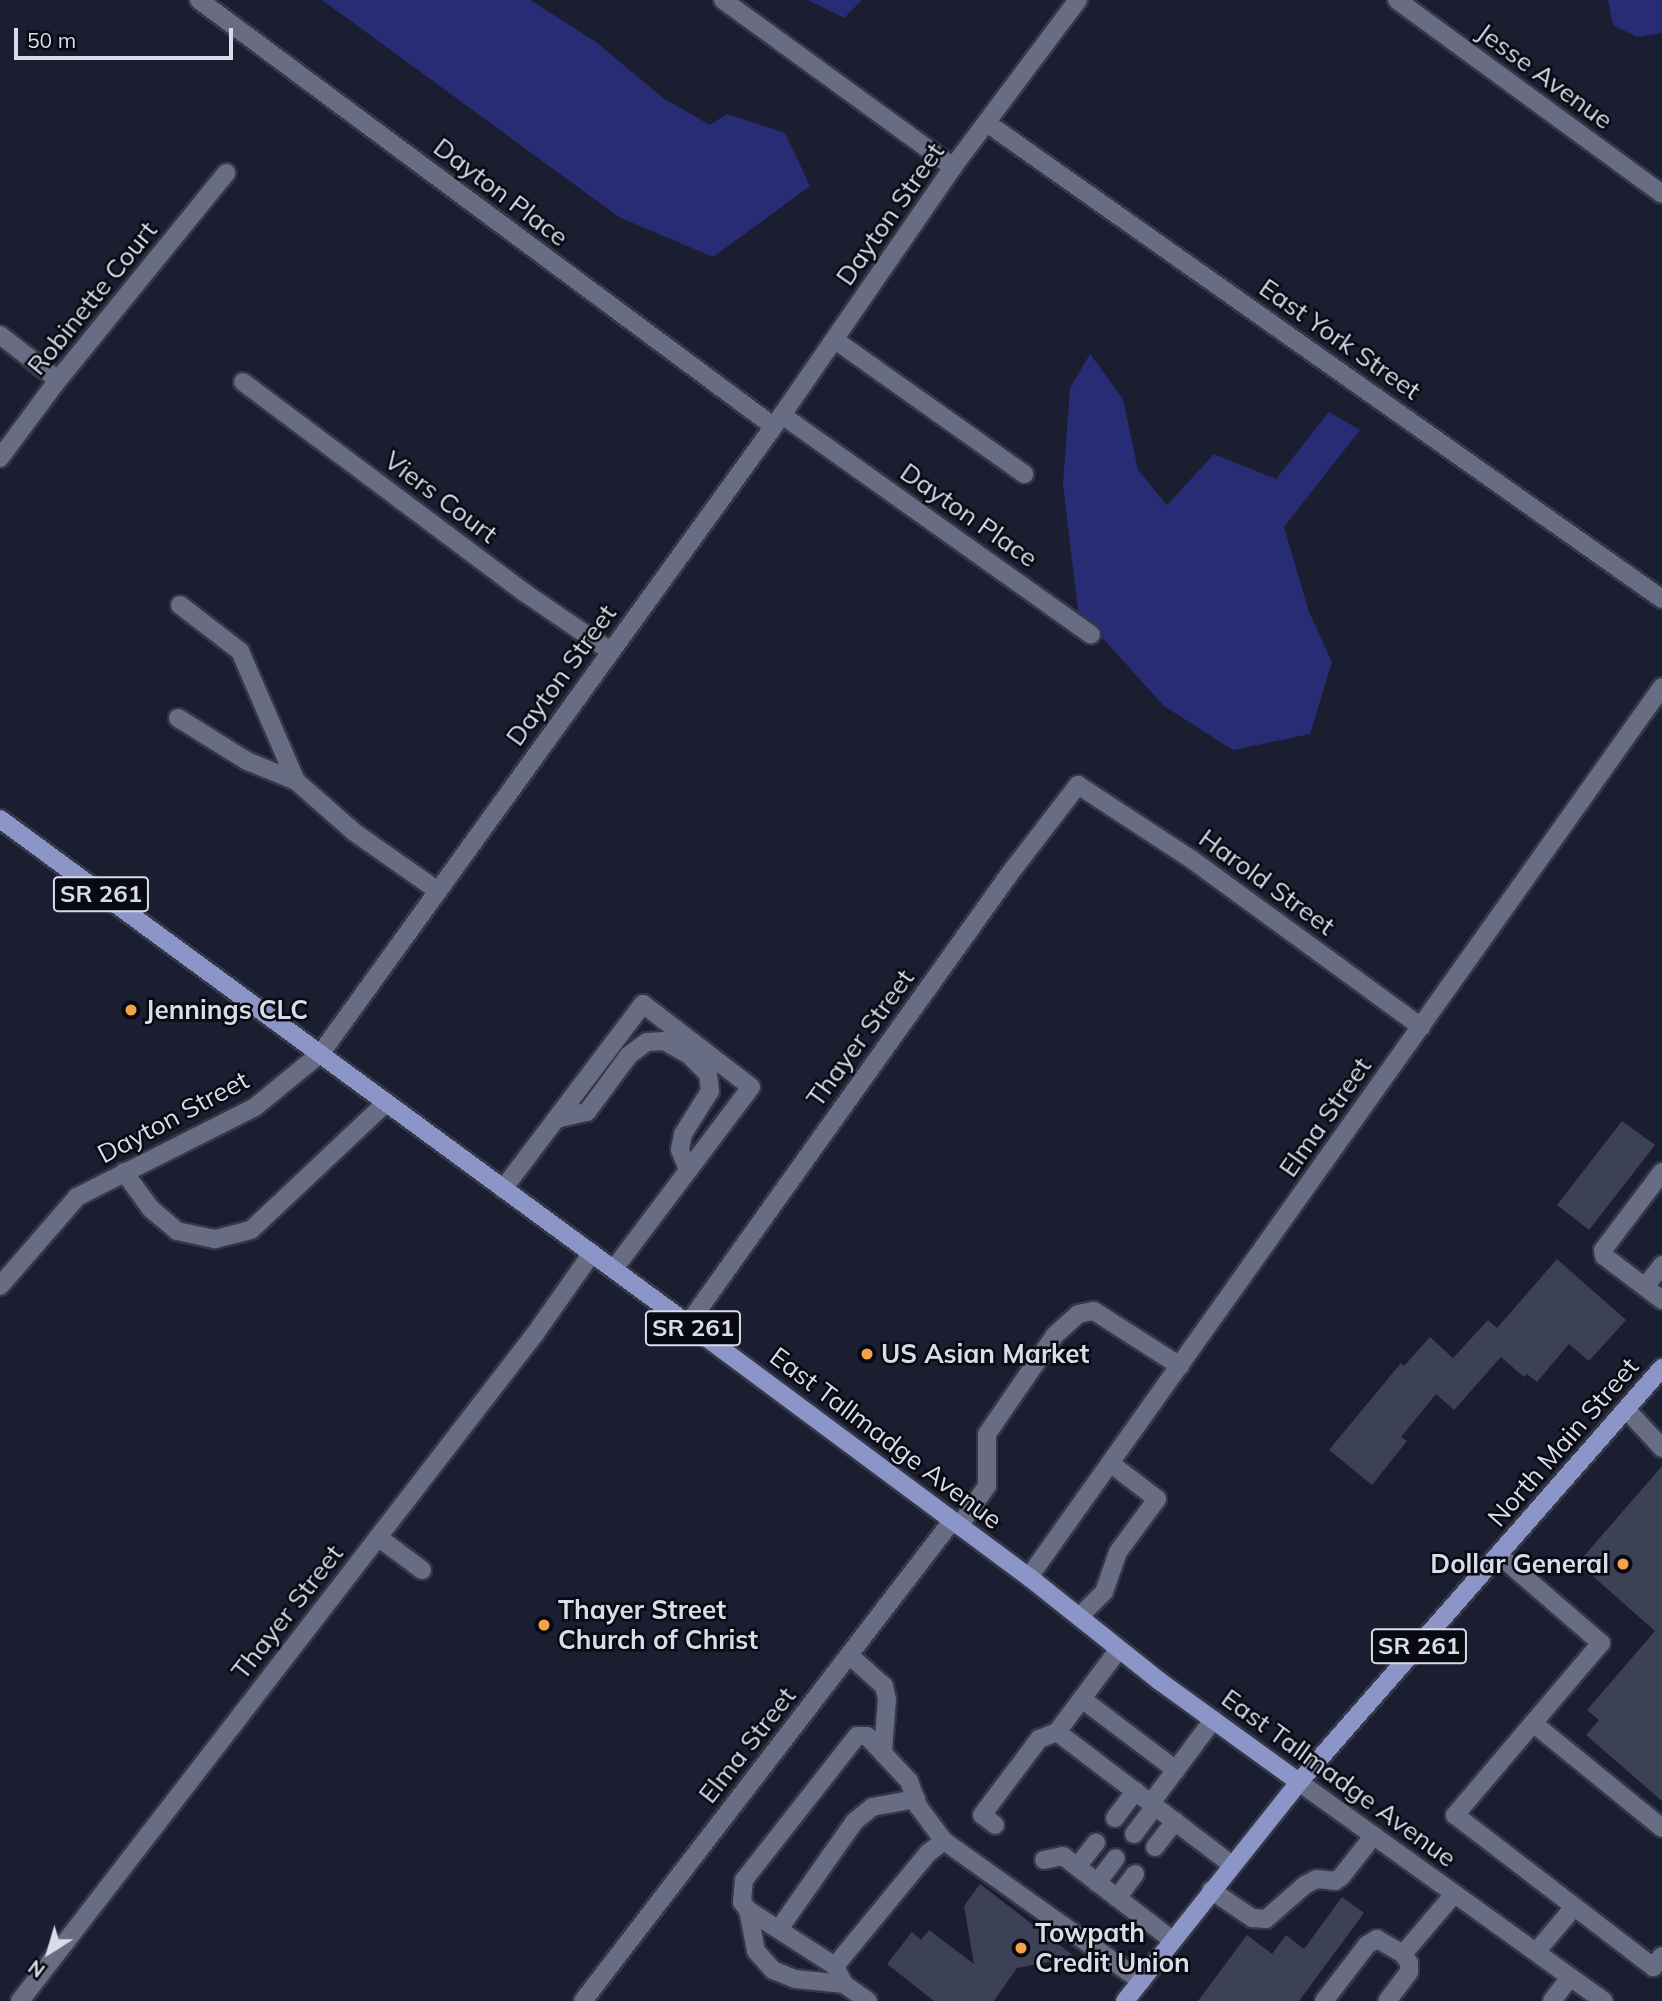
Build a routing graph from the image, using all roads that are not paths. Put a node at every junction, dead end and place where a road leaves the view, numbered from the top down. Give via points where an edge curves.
1 (198, 0) edge
2 (723, 0) edge
3 (1078, 0) edge
4 (1397, 0) edge
5 (987, 123) junction
6 (953, 167) junction
7 (226, 173) dead end
8 (1662, 192) edge
9 (0, 335) edge
10 (835, 340) junction
11 (58, 380) junction
12 (243, 382) dead end
13 (778, 420) junction
14 (0, 458) edge
15 (1024, 474) dead end
16 (1662, 599) edge
17 (180, 605) dead end
18 (1091, 635) dead end
19 (610, 651) junction
20 (1662, 687) edge
21 (178, 718) dead end
22 (296, 781) junction
23 (1078, 785) joint
24 (0, 819) edge
25 (438, 891) junction
26 (1422, 1027) junction
27 (321, 1053) junction
28 (386, 1103) junction
29 (556, 1119) junction
30 (688, 1170) junction
31 (124, 1172) junction
32 (1662, 1172) edge
33 (503, 1189) junction
34 (592, 1253) junction
35 (1662, 1265) edge
36 (614, 1269) junction
37 (1, 1284) edge
38 (1645, 1287) junction
39 (1662, 1300) edge
40 (688, 1324) junction
41 (1180, 1366) junction
42 (1662, 1368) edge
43 (1626, 1409) junction
44 (1662, 1448) edge
45 (1110, 1463) junction
46 (955, 1524) junction
47 (378, 1536) junction
48 (1499, 1555) junction
49 (422, 1570) dead end
50 (1029, 1577) junction
51 (1079, 1618) junction
52 (1119, 1649) junction
53 (849, 1655) junction
54 (1082, 1699) junction
55 (1213, 1720) junction
56 (1533, 1723) junction
57 (1057, 1732) junction
58 (883, 1751) junction
59 (1176, 1770) junction
60 (1299, 1782) junction
61 (1135, 1791) junction
62 (916, 1799) junction
63 (1153, 1805) junction
64 (1115, 1818) dead end
65 (1175, 1821) junction
66 (995, 1825) dead end
67 (1662, 1828) edge
68 (1134, 1834) dead end
69 (1374, 1835) junction
70 (944, 1841) junction
71 (1096, 1843) dead end
72 (1155, 1847) dead end
73 (1116, 1858) dead end
74 (1044, 1860) dead end
75 (1070, 1862) junction
76 (1231, 1864) junction
77 (1135, 1874) dead end
78 (1097, 1883) junction
79 (1211, 1891) junction
80 (1454, 1894) junction
81 (1117, 1898) junction
82 (1574, 1907) junction
83 (748, 1910) junction
84 (779, 1929) junction
85 (1172, 1940) junction
86 (1536, 1952) junction
87 (1403, 1954) junction
88 (1662, 1956) edge
89 (835, 1966) junction
90 (1570, 1977) junction
91 (1141, 1981) junction
92 (844, 1984) junction
93 (20, 2001) edge
94 (583, 2001) edge
95 (868, 2001) edge
96 (1125, 2001) edge
97 (1324, 2001) edge
98 (1387, 2001) edge
99 (1552, 2001) edge
100 (1604, 2001) edge

1 - 13 street, Dayton Place
2 - 6 street
3 - 5 street, Dayton Street
4 - 8 street, Jesse Avenue
5 - 6 street, Dayton Street
5 - 16 street, East York Street
6 - 10 street, Dayton Street
7 - 11 street, Robinette Court
9 - 11 street
10 - 13 street, Dayton Street
10 - 15 street
11 - 14 street, Robinette Court
12 - 19 street, Viers Court
13 - 18 street, Dayton Place
13 - 19 street, Dayton Street
17 - 22 street via 240,650
19 - 25 street, Dayton Street
20 - 26 street, Elma Street
21 - 22 street via 247,761
22 - 25 street via 354,832
23 - 26 street, Harold Street via 1191,859
23 - 40 street, Thayer Street
24 - 27 main road, East Tallmadge Avenue / SR 261
25 - 27 street, Dayton Street
26 - 41 street, Elma Street
27 - 28 main road, East Tallmadge Avenue / SR 261
27 - 31 street, Dayton Street via 255,1107
28 - 31 street via 251,1230 215,1240 177,1231 151,1209
28 - 33 main road, East Tallmadge Avenue / SR 261
29 - 30 street via 587,1112 629,1055 647,1042 664,1041 689,1055 708,1074 710,1091 683,1134 680,1150
29 - 30 street via 643,1004 751,1087
29 - 33 street
30 - 36 street
31 - 37 street, Dayton Street via 77,1197
32 - 38 street via 1603,1250 1604,1256
33 - 34 main road, East Tallmadge Avenue / SR 261
34 - 36 main road, East Tallmadge Avenue / SR 261
34 - 47 street, Thayer Street
35 - 38 street
36 - 40 main road, East Tallmadge Avenue / SR 261
38 - 39 street
40 - 46 main road, East Tallmadge Avenue / SR 261
41 - 45 street, Elma Street
41 - 46 street, Elma Street via 1094,1311 1078,1314 1055,1335 987,1434 987,1486
42 - 43 main road, North Main Street / SR 261
43 - 44 street
43 - 48 main road, North Main Street / SR 261
45 - 50 street, Elma Street
45 - 51 street via 1157,1499 1118,1552 1104,1592
46 - 50 main road, East Tallmadge Avenue / SR 261
46 - 53 street, Elma Street
47 - 49 street
47 - 93 street, Thayer Street
48 - 56 street via 1601,1643
48 - 60 main road, North Main Street / SR 261
50 - 51 main road, East Tallmadge Avenue / SR 261
51 - 52 main road, East Tallmadge Avenue / SR 261
52 - 54 street
52 - 55 main road, East Tallmadge Avenue / SR 261
53 - 58 street via 884,1686
53 - 94 street, Elma Street
54 - 57 street
54 - 59 street
55 - 59 street
55 - 60 main road, East Tallmadge Avenue / SR 261
56 - 67 street
56 - 82 street via 1455,1815
57 - 61 street
57 - 66 street via 1039,1739 982,1815
58 - 62 street via 909,1781
58 - 83 street via 867,1736 857,1736 744,1881 742,1902
59 - 63 street
60 - 69 street, East Tallmadge Avenue
60 - 76 main road, North Main Street
61 - 63 street
61 - 64 street
62 - 70 street
62 - 84 street via 872,1807 855,1821
63 - 65 street
63 - 68 street
65 - 72 street
65 - 76 street
69 - 79 street via 1335,1881 1317,1879 1305,1885 1266,1919 1252,1918
69 - 80 street, East Tallmadge Avenue
70 - 89 street via 928,1853
70 - 91 street
71 - 75 street
73 - 78 street
74 - 75 street
75 - 78 street
76 - 79 main road, North Main Street
77 - 81 street
78 - 81 street
79 - 85 main road, North Main Street
80 - 86 street, East Tallmadge Avenue
80 - 87 street
81 - 85 street
82 - 86 street
82 - 88 street via 1653,1967
83 - 84 street
83 - 92 street via 756,1951 773,1970 795,1979
84 - 89 street
85 - 91 main road, North Main Street
86 - 90 street, East Tallmadge Avenue
87 - 97 street via 1377,1939 1367,1945
87 - 98 street via 1409,1972
89 - 92 street
90 - 99 street
90 - 100 street, East Tallmadge Avenue
91 - 96 main road, North Main Street
92 - 95 street

